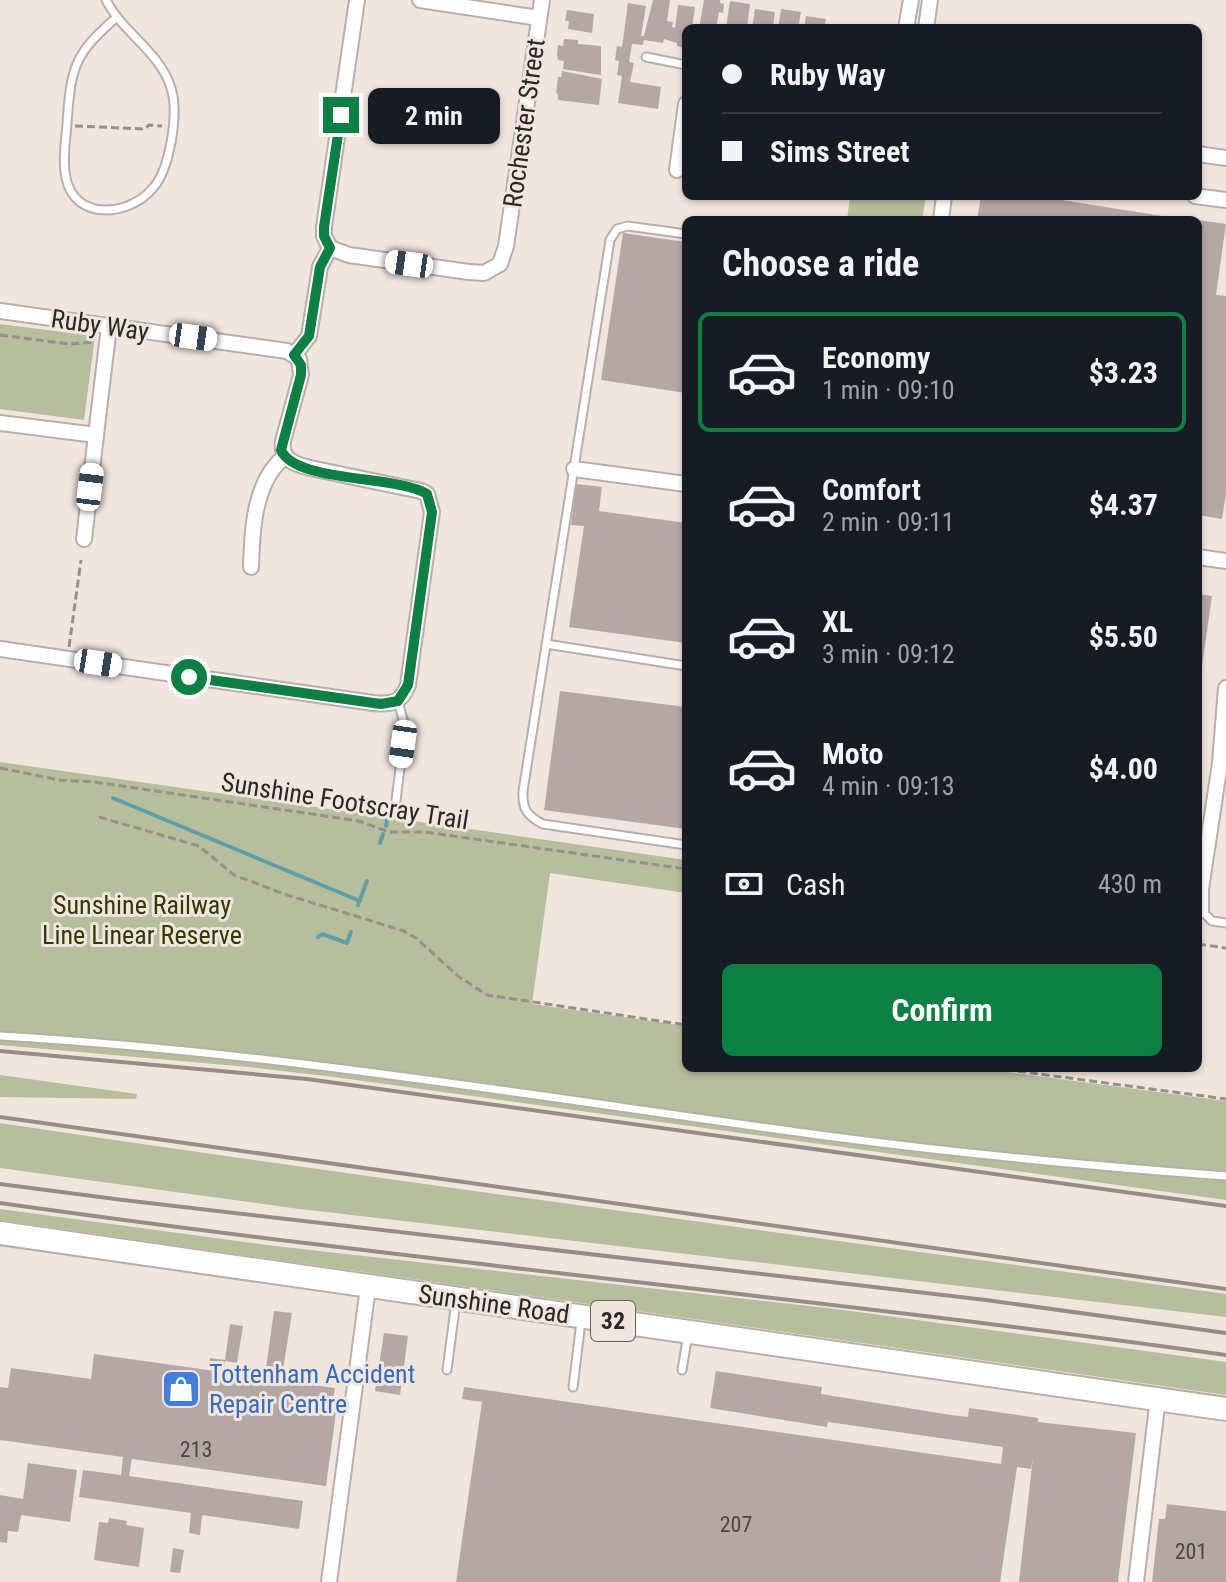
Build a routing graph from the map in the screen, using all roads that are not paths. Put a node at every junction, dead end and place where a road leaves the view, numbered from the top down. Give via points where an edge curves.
1 (106, 0) edge
2 (357, 0) edge
3 (420, 0) edge
4 (542, 0) edge
5 (911, 0) edge
6 (930, 0) edge
7 (117, 17) junction
8 (539, 18) junction
9 (907, 24) edge
10 (927, 24) edge
11 (646, 57) dead end
12 (682, 64) edge
13 (1202, 155) edge
14 (1226, 158) edge
15 (1202, 197) edge
16 (1226, 200) edge
17 (682, 233) edge
18 (330, 248) junction
19 (0, 311) edge
20 (109, 326) junction
21 (294, 355) junction
22 (0, 423) edge
23 (96, 435) junction
24 (284, 457) junction
25 (574, 469) junction
26 (682, 483) edge
27 (84, 539) dead end
28 (1202, 558) edge
29 (1226, 561) edge
30 (251, 567) dead end
31 (546, 644) junction
32 (0, 649) edge
33 (682, 665) edge
34 (1226, 688) edge
35 (398, 701) junction
36 (395, 809) dead end
37 (682, 844) edge
38 (1202, 882) edge
39 (1202, 912) edge
40 (1226, 923) edge
41 (0, 1036) edge
42 (1226, 1176) edge
43 (0, 1233) edge
44 (368, 1287) junction
45 (456, 1299) junction
46 (582, 1317) junction
47 (689, 1332) junction
48 (447, 1370) dead end
49 (682, 1370) dead end
50 (573, 1387) dead end
51 (1158, 1398) junction
52 (1226, 1409) edge
53 (329, 1582) edge
54 (1136, 1582) edge

1 - 7 lane
2 - 18 street via 324,227
3 - 8 street
4 - 8 street, Rochester Street
5 - 9 street
6 - 10 street
7 - 7 lane via 169,83 172,131 164,165 146,196 123,209 99,211 79,201 68,186 67,125 79,57
8 - 18 street, Rochester Street via 500,264 484,273
11 - 12 lane
13 - 14 street
15 - 16 street
17 - 25 lane via 628,226 617,229 610,240
18 - 21 street via 320,267 309,336
19 - 20 street, Ruby Way
20 - 21 street, Ruby Way
20 - 23 street
21 - 24 street via 301,375 281,450
22 - 23 street
23 - 27 street
24 - 30 street via 263,487
24 - 35 street via 323,472 427,494 431,503 408,685
25 - 26 street
25 - 31 lane
28 - 29 street
31 - 33 lane
31 - 37 lane via 523,791 522,806 530,818
32 - 35 street via 387,705
34 - 38 street
35 - 36 lane via 405,727
39 - 40 lane via 1212,921
41 - 42 lane via 194,1050 1051,1163
43 - 44 main road, Sunshine Road / 32
44 - 45 main road, Sunshine Road / 32
44 - 53 street
45 - 46 main road, Sunshine Road / 32
45 - 48 lane
46 - 47 main road, Sunshine Road / 32
46 - 50 lane
47 - 49 lane
47 - 51 main road, Sunshine Road / 32
51 - 52 main road, Sunshine Road / 32
51 - 54 street

